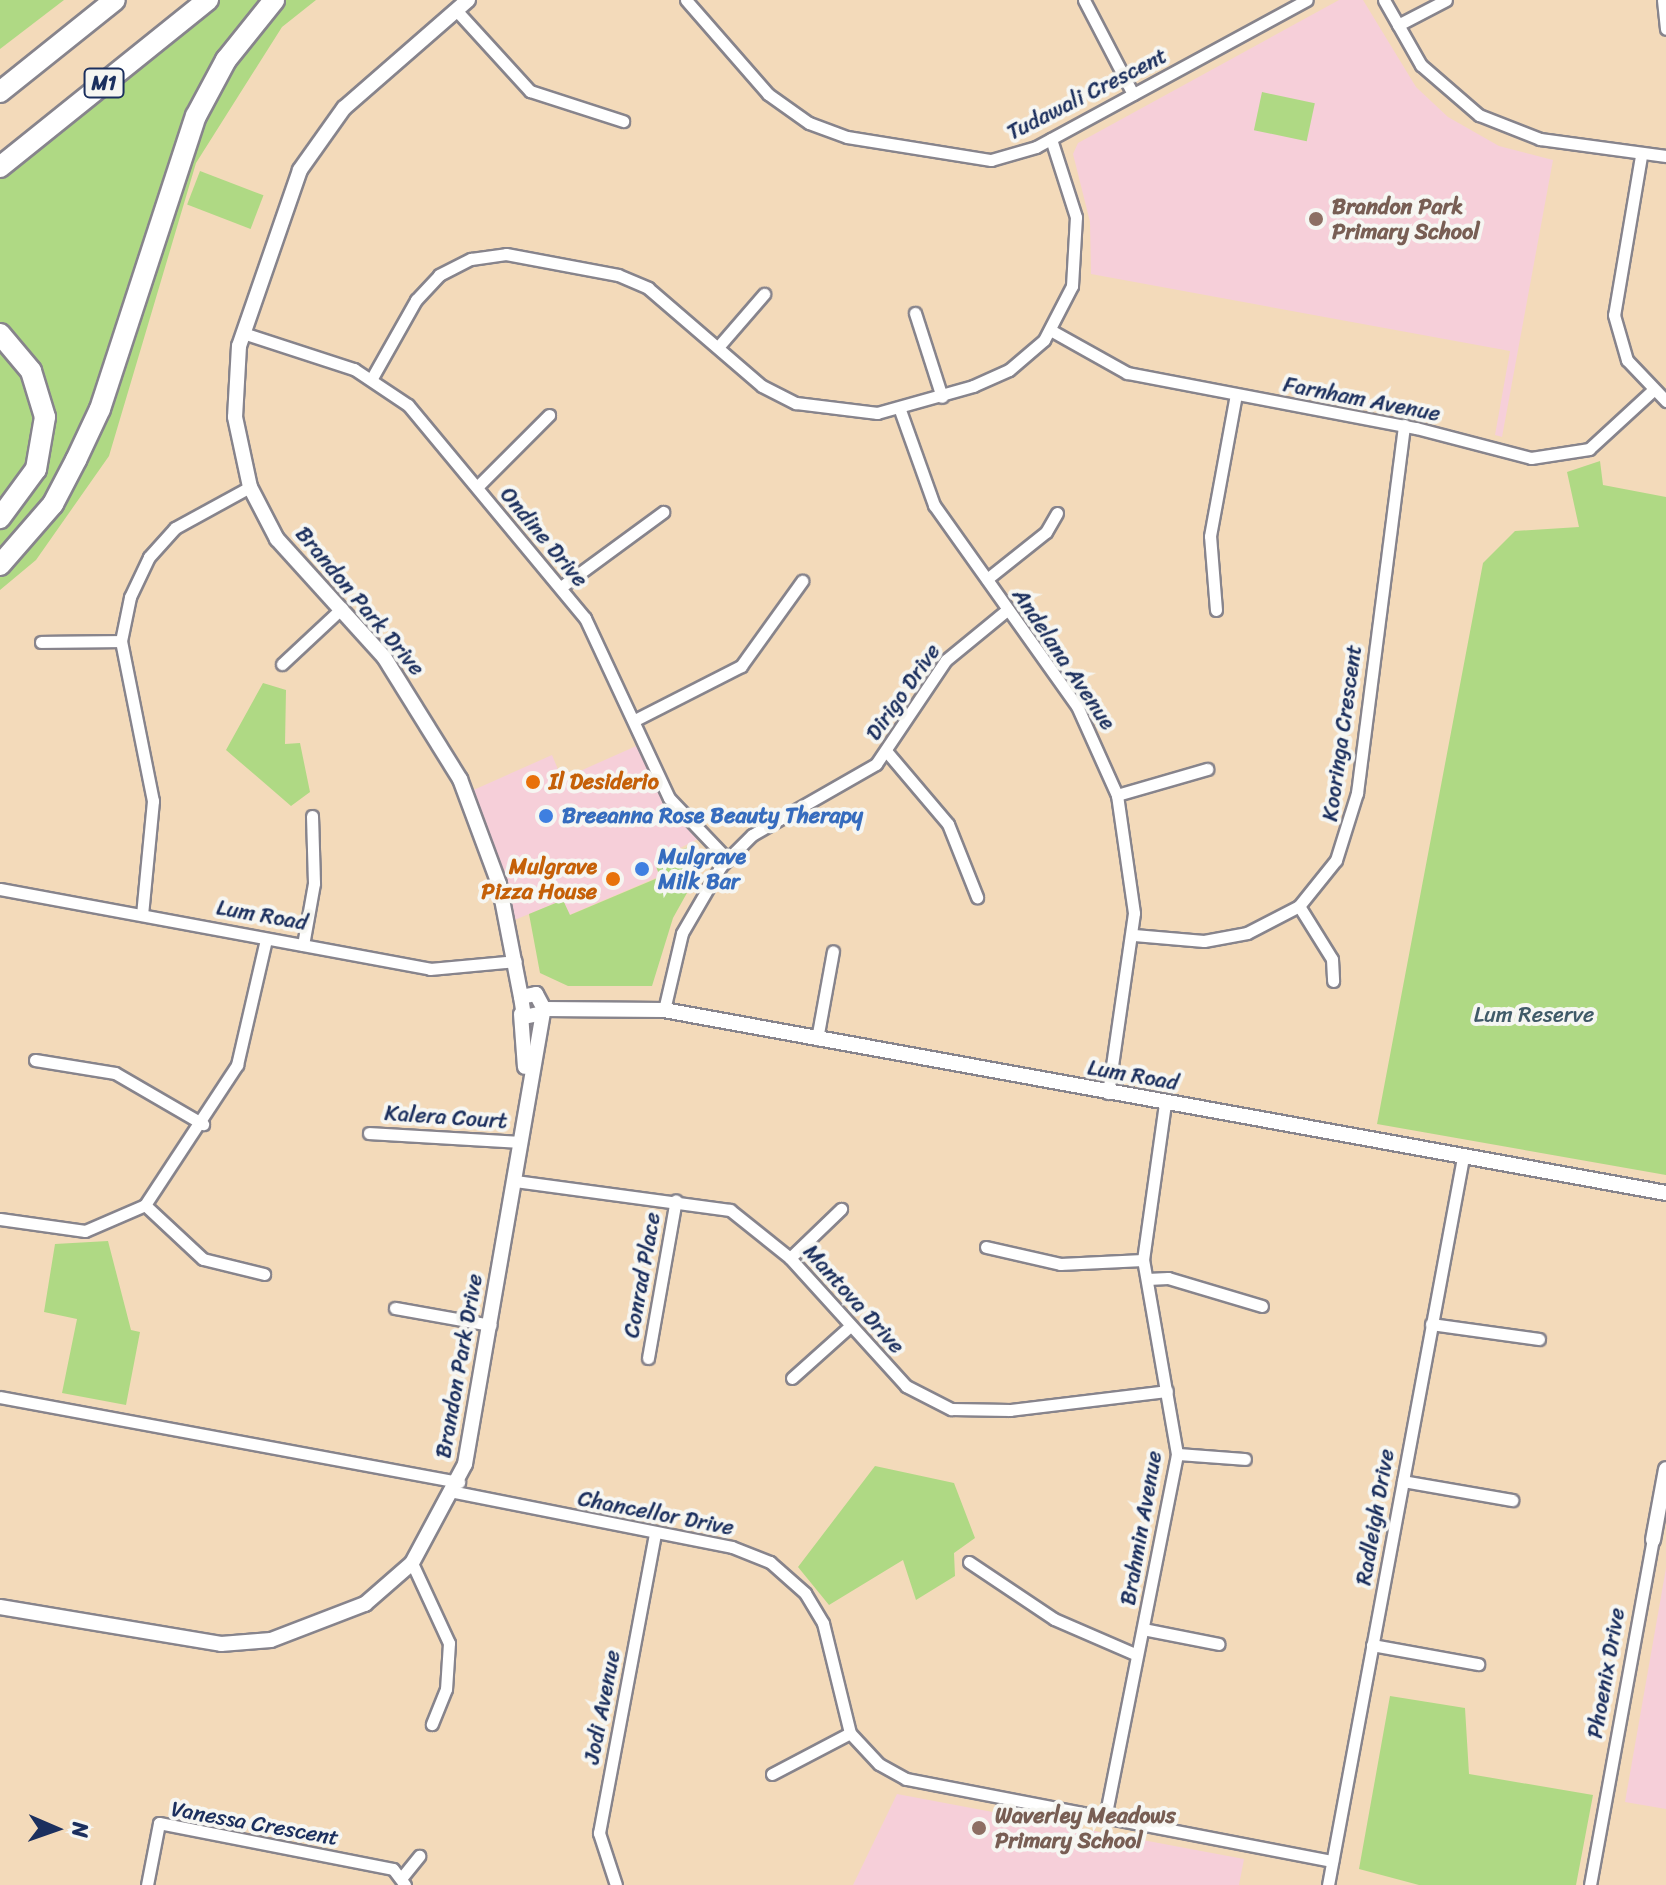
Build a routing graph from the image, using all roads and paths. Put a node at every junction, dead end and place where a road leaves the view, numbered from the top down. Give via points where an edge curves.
1 (104, 0) edge
2 (115, 0) edge
3 (208, 0) edge
4 (274, 0) edge
5 (468, 0) edge
6 (686, 0) edge
7 (1084, 0) edge
8 (1307, 0) edge
9 (1384, 0) edge
10 (1446, 0) edge
11 (1663, 0) edge
12 (456, 10) junction
13 (1398, 25) junction
14 (1666, 29) edge
15 (0, 74) edge
16 (0, 92) edge
17 (1133, 94) junction
18 (623, 121) dead end
19 (1051, 139) junction
20 (1641, 156) junction
21 (1666, 156) edge
22 (0, 167) edge
23 (764, 294) dead end
24 (915, 313) dead end
25 (1052, 331) junction
26 (243, 333) junction
27 (0, 334) edge
28 (719, 346) junction
29 (372, 378) junction
30 (1651, 392) junction
31 (1236, 395) junction
32 (942, 397) junction
33 (1666, 401) edge
34 (900, 410) junction
35 (549, 415) dead end
36 (1404, 425) junction
37 (250, 487) junction
38 (477, 487) junction
39 (663, 512) dead end
40 (1057, 513) dead end
41 (0, 518) edge
42 (0, 565) edge
43 (987, 579) junction
44 (802, 581) dead end
45 (561, 587) junction
46 (342, 608) junction
47 (1008, 609) junction
48 (1216, 610) dead end
49 (121, 641) junction
50 (41, 642) dead end
51 (282, 664) dead end
52 (635, 720) junction
53 (887, 752) junction
54 (1207, 769) dead end
55 (1117, 795) junction
56 (312, 816) dead end
57 (727, 859) junction
58 (0, 889) edge
59 (977, 897) dead end
60 (1299, 906) junction
61 (142, 915) junction
62 (1134, 935) junction
63 (266, 939) junction
64 (303, 945) junction
65 (833, 951) dead end
66 (516, 961) junction
67 (1333, 981) dead end
68 (536, 1001) junction
69 (664, 1010) junction
70 (521, 1014) junction
71 (817, 1039) junction
72 (35, 1060) dead end
73 (1108, 1093) junction
74 (1165, 1103) junction
75 (524, 1111) junction
76 (203, 1124) junction
77 (369, 1133) dead end
78 (520, 1142) junction
79 (1463, 1157) junction
80 (515, 1181) junction
81 (1666, 1193) edge
82 (676, 1200) junction
83 (145, 1205) junction
84 (841, 1209) dead end
85 (0, 1219) edge
86 (986, 1247) dead end
87 (790, 1258) junction
88 (1143, 1260) junction
89 (264, 1274) dead end
90 (1147, 1279) junction
91 (1262, 1306) dead end
92 (395, 1308) dead end
93 (1431, 1324) junction
94 (490, 1325) junction
95 (848, 1328) junction
96 (1539, 1339) dead end
97 (648, 1358) dead end
98 (792, 1378) dead end
99 (1167, 1391) junction
100 (0, 1397) edge
101 (1177, 1454) junction
102 (1245, 1459) dead end
103 (1666, 1469) edge
104 (1403, 1481) junction
105 (457, 1487) junction
106 (1512, 1500) dead end
107 (655, 1533) junction
108 (1653, 1540) joint
109 (969, 1562) dead end
110 (412, 1563) junction
111 (0, 1607) edge
112 (1143, 1629) junction
113 (1219, 1644) dead end
114 (1372, 1645) junction
115 (1137, 1655) junction
116 (1478, 1664) dead end
117 (432, 1724) dead end
118 (850, 1733) junction
119 (772, 1774) dead end
120 (1105, 1818) junction
121 (419, 1856) dead end
122 (1332, 1861) junction
123 (404, 1880) edge
124 (147, 1885) edge
125 (616, 1885) edge
126 (1328, 1885) edge
127 (1590, 1885) edge

1 - 15 highway
2 - 16 highway, M1
3 - 22 highway, M1
4 - 42 highway via 226,60 196,116 105,396 76,460 53,504
5 - 12 street, Brandon Park Drive
6 - 19 street, Tudawali Crescent via 768,94 827,131 978,160
7 - 17 street
8 - 17 street, Tudawali Crescent
9 - 13 street
10 - 13 street
11 - 14 street
12 - 18 street via 530,91
12 - 26 street, Brandon Park Drive via 354,98 310,152 285,201
13 - 20 street via 1432,77 1479,115 1522,135
17 - 19 street, Tudawali Crescent
19 - 25 street via 1078,243 1072,286
20 - 21 street
20 - 30 street via 1614,315 1627,360
23 - 28 street
24 - 32 street
25 - 31 street, Farnham Avenue via 1117,370
25 - 32 street via 1009,370
26 - 29 street, Ondine Drive
26 - 37 street, Brandon Park Drive via 235,417
27 - 41 highway via 31,371 45,417 36,469
28 - 29 street via 663,298 626,278 482,256 428,286
28 - 34 street via 762,386 796,403 857,413
29 - 38 street, Ondine Drive via 408,405
30 - 33 street
30 - 36 street, Farnham Avenue via 1606,438 1557,459 1493,452
31 - 36 street, Farnham Avenue
31 - 48 street via 1210,536
32 - 34 street
34 - 43 street, Andelana Avenue via 934,505
35 - 38 street
36 - 60 street, Kooringa Crescent via 1352,820 1328,874
37 - 46 street, Brandon Park Drive via 284,548
37 - 49 street via 202,507 160,542 136,582
38 - 45 street, Ondine Drive
39 - 45 street
40 - 43 street via 1046,532
43 - 47 street, Andelana Avenue
44 - 52 street via 741,666
45 - 52 street, Ondine Drive via 603,648
46 - 51 street
46 - 66 street, Brandon Park Drive via 398,675 460,779 499,884
47 - 53 street, Dirigo Drive via 946,660
47 - 55 street, Andelana Avenue via 1081,713
49 - 50 street
49 - 61 street via 152,782
52 - 57 street, Ondine Drive via 675,807
53 - 57 street, Dirigo Drive via 842,789 752,835
53 - 59 street via 948,824
54 - 55 street
55 - 62 street, Andelana Avenue via 1131,862
56 - 64 street via 314,883
57 - 69 street, Dirigo Drive via 682,933
58 - 61 street, Lum Road
60 - 62 street, Kooringa Crescent via 1259,929 1219,940
60 - 67 street via 1332,959
61 - 63 street, Lum Road
62 - 73 street, Andelana Avenue
63 - 64 street, Lum Road
63 - 76 street via 245,1043
64 - 66 street, Lum Road via 442,970
65 - 71 street
66 - 68 street, Brandon Park Drive
68 - 69 street, Lum Road
68 - 70 street, Brandon Park Drive
68 - 70 street via 532,1019
68 - 75 street, Brandon Park Drive
69 - 71 street, Lum Road
70 - 75 street, Brandon Park Drive
71 - 73 street, Lum Road
72 - 76 street via 115,1073
73 - 74 street, Lum Road
74 - 79 street, Lum Road
74 - 88 street, Brahmin Avenue
75 - 78 street, Brandon Park Drive
76 - 83 street
77 - 78 street, Kalera Court
78 - 80 street, Brandon Park Drive
79 - 81 street, Lum Road
79 - 93 street, Radleigh Drive
80 - 82 street, Mantova Drive
80 - 94 street, Brandon Park Drive
82 - 87 street, Mantova Drive via 730,1210
82 - 97 street, Conrad Place
83 - 85 street via 85,1231
83 - 89 street via 203,1259
84 - 87 street
86 - 88 street via 1060,1264
87 - 95 street, Mantova Drive
88 - 90 street, Brahmin Avenue
90 - 91 street via 1168,1278
90 - 99 street, Brahmin Avenue
92 - 94 street
93 - 96 street
93 - 104 street, Radleigh Drive
94 - 105 street, Brandon Park Drive
95 - 98 street
95 - 99 street, Mantova Drive via 906,1386 951,1409 1001,1411
99 - 101 street, Brahmin Avenue
100 - 105 street, Chancellor Drive
101 - 102 street
101 - 112 street, Brahmin Avenue
103 - 108 street, Phoenix Drive
104 - 106 street
104 - 114 street, Radleigh Drive
105 - 107 street, Chancellor Drive
105 - 110 street, Brandon Park Drive
107 - 118 street, Chancellor Drive via 770,1562 805,1593 823,1623
107 - 125 street, Jodi Avenue via 599,1833
108 - 127 street, Phoenix Drive
109 - 115 street via 1054,1619
110 - 111 street, Brandon Park Drive via 365,1604 271,1640 207,1642
110 - 117 street via 449,1643 446,1689
112 - 113 street
112 - 115 street, Brahmin Avenue
114 - 116 street
114 - 122 street, Radleigh Drive
115 - 120 street, Brahmin Avenue
118 - 119 street
118 - 120 street, Chancellor Drive via 879,1764 906,1779
120 - 122 street, Chancellor Drive
121 - 123 street, Vanessa Crescent
122 - 126 street, Radleigh Drive
123 - 124 street, Vanessa Crescent via 159,1823

